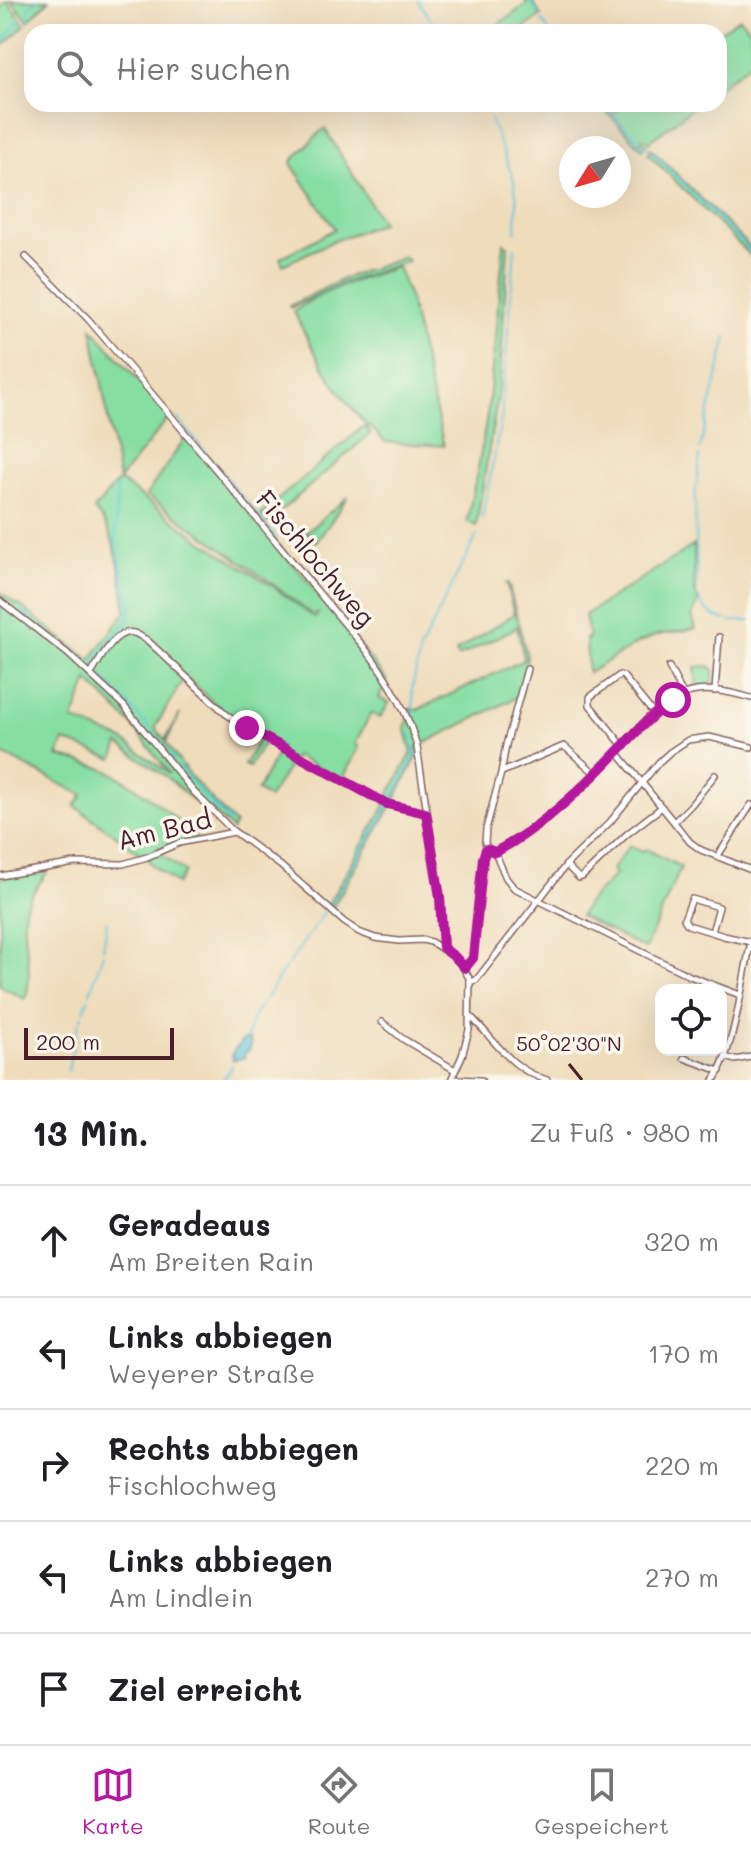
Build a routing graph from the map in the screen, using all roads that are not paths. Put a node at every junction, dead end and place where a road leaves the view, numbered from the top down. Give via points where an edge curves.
1 (26, 257) dead end
2 (0, 601) edge
3 (719, 637) dead end
4 (669, 667) dead end
5 (527, 669) dead end
6 (91, 674) junction
7 (715, 691) junction
8 (683, 694) junction
9 (751, 698) edge
10 (654, 714) junction
11 (623, 746) junction
12 (751, 747) edge
13 (617, 752) junction
14 (501, 773) junction
15 (596, 774) junction
16 (715, 775) dead end
17 (643, 783) junction
18 (751, 805) edge
19 (662, 807) junction
20 (426, 813) junction
21 (674, 822) junction
22 (235, 832) junction
23 (487, 849) junction
24 (495, 852) junction
25 (717, 857) junction
26 (566, 865) junction
27 (751, 870) edge
28 (0, 876) edge
29 (538, 900) junction
30 (712, 932) junction
31 (751, 942) edge
32 (443, 948) junction
33 (465, 968) junction
34 (470, 982) junction
35 (740, 995) junction
36 (470, 1017) junction
37 (382, 1022) dead end
38 (725, 1057) junction
39 (751, 1057) edge
40 (684, 1058) dead end
41 (455, 1070) junction
42 (720, 1071) junction
43 (528, 1073) junction
44 (451, 1079) edge
45 (481, 1080) edge
46 (524, 1080) edge
47 (547, 1080) edge
48 (714, 1080) edge

1 - 20 street, Fischlochweg via 162,405 382,671 411,725
2 - 6 street
3 - 7 street
4 - 8 street
5 - 14 street
6 - 20 street via 119,636 133,633 247,728 387,804
6 - 22 street
7 - 8 street
7 - 9 street
8 - 10 street
10 - 11 street
10 - 11 street via 620,675 590,697 590,705
11 - 13 street
12 - 17 street via 709,737 688,740 659,762
13 - 15 street
13 - 17 street
14 - 15 street via 564,746
14 - 23 street via 486,829
15 - 24 street via 531,831
16 - 21 street
17 - 19 street
17 - 26 street
18 - 25 street
19 - 21 street
19 - 26 street via 582,877
20 - 32 street, Fischlochweg
21 - 25 street via 690,842
22 - 28 street, Am Bad via 179,843 123,864 75,863
22 - 32 street via 359,932 383,940 423,940
23 - 24 street
23 - 33 street via 473,958
24 - 29 street via 509,883
25 - 27 street
26 - 29 street
29 - 34 street
29 - 35 street via 690,976
30 - 30 street via 719,907 692,899 685,922
30 - 31 street
31 - 35 street
32 - 33 street
33 - 34 street
34 - 36 street
35 - 38 street
36 - 41 street
36 - 43 street
37 - 41 street
38 - 39 street
38 - 42 street
40 - 42 street
41 - 44 street
42 - 48 street
43 - 46 street
43 - 47 street
44 - 45 street

